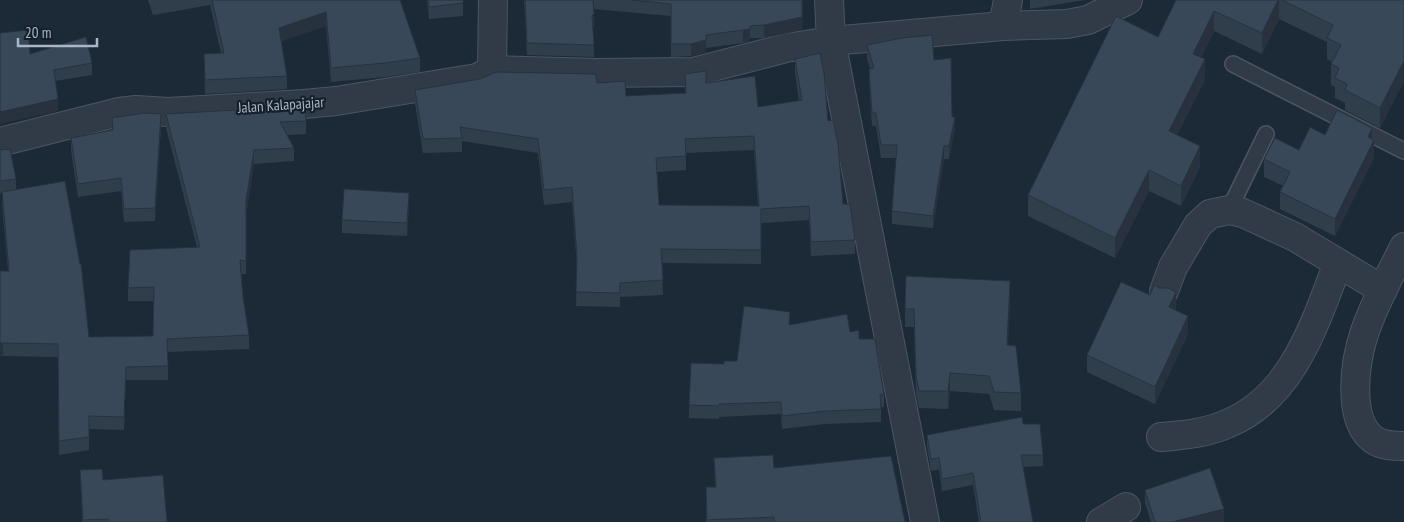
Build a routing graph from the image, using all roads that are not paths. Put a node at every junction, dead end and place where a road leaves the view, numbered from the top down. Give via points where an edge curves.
1 (493, 0) edge
2 (829, 0) edge
3 (1128, 0) edge
4 (1006, 13) edge
5 (831, 41) junction
6 (1233, 64) dead end
7 (492, 70) junction
8 (1266, 134) dead end
9 (0, 142) edge
10 (1404, 152) edge
11 (1229, 210) junction
12 (1404, 248) edge
13 (1338, 263) junction
14 (1383, 290) junction
15 (1164, 291) edge
16 (1162, 437) dead end
17 (1404, 446) edge
18 (1126, 507) dead end
19 (925, 522) edge
20 (1101, 522) edge

1 - 7 street
2 - 5 street
3 - 4 street via 1088,20 1067,24
4 - 5 street
5 - 7 street via 786,48 694,72
5 - 19 street
6 - 10 lane
7 - 9 street, Jalan Kalapajajar via 478,78 463,81 336,101 119,112
8 - 11 lane
11 - 13 street via 1243,213 1295,237
11 - 15 street via 1210,214 1198,225 1173,267
12 - 14 street
13 - 14 street
13 - 16 street via 1302,349 1286,378 1269,397 1230,423 1191,434
14 - 17 street via 1358,356 1356,405 1360,422 1375,441
18 - 20 street

